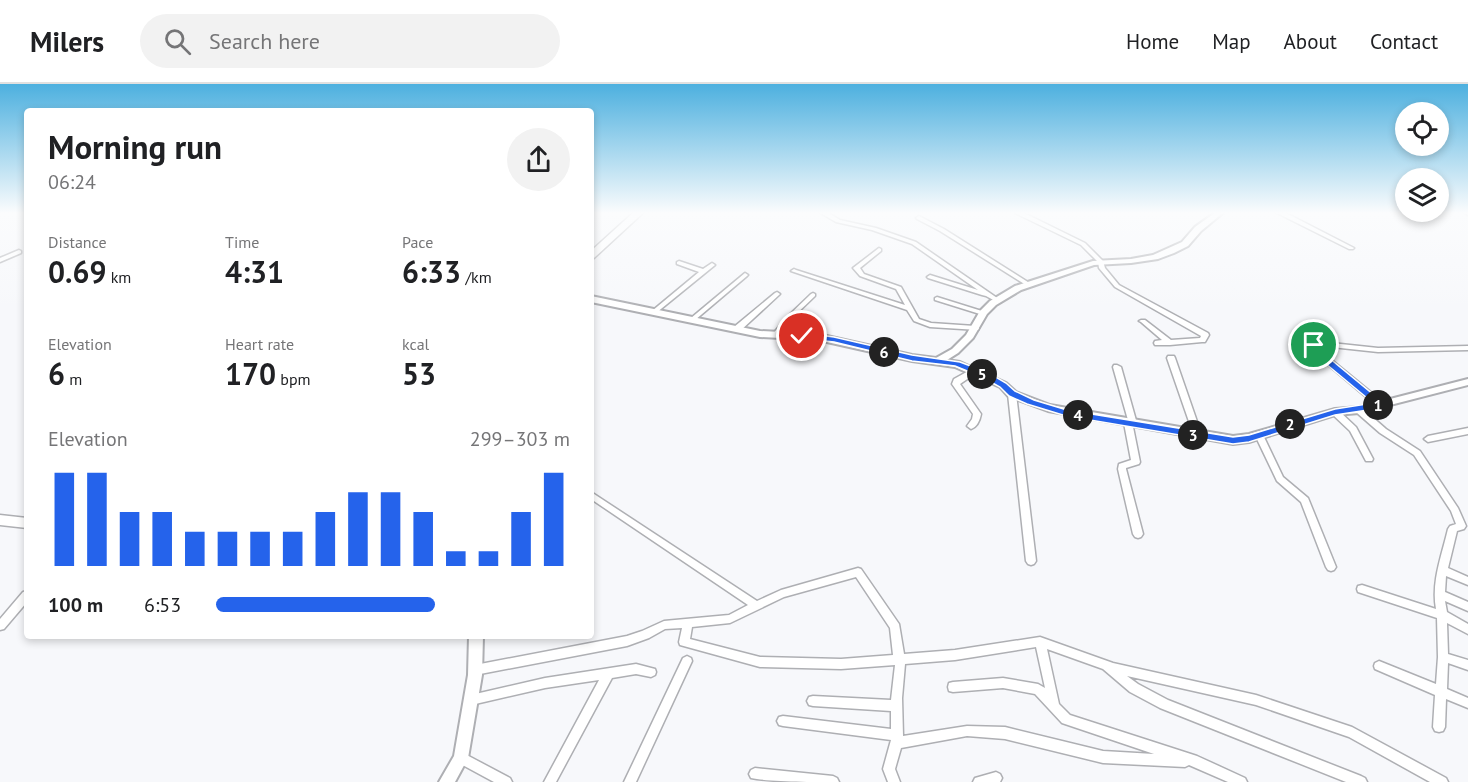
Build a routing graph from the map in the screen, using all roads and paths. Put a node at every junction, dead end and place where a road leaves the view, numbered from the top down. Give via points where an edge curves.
1 (917, 245) edge
2 (965, 245) edge
3 (1084, 245) edge
4 (1184, 245) edge
5 (1344, 245) edge
6 (1351, 248) dead end
7 (879, 250) dead end
8 (19, 252) dead end
9 (0, 260) edge
10 (1101, 262) junction
11 (679, 263) dead end
12 (712, 265) dead end
13 (704, 272) junction
14 (794, 272) dead end
15 (745, 275) dead end
16 (930, 277) dead end
17 (1028, 284) junction
18 (777, 294) dead end
19 (813, 295) dead end
20 (994, 298) junction
21 (937, 299) dead end
22 (594, 300) edge
23 (910, 309) junction
24 (654, 312) junction
25 (983, 313) junction
26 (693, 319) junction
27 (1143, 321) dead end
28 (737, 328) junction
29 (975, 328) junction
30 (776, 336) junction
31 (1158, 343) dead end
32 (1170, 343) junction
33 (1468, 348) edge
34 (1172, 358) dead end
35 (940, 360) junction
36 (1117, 367) dead end
37 (975, 371) junction
38 (1468, 382) edge
39 (1457, 385) junction
40 (1468, 387) edge
41 (1012, 394) junction
42 (1381, 405) junction
43 (1359, 410) junction
44 (1335, 412) junction
45 (1130, 424) junction
46 (970, 426) dead end
47 (1468, 431) edge
48 (1259, 435) junction
49 (1198, 436) junction
50 (1428, 439) dead end
51 (1369, 459) dead end
52 (594, 497) edge
53 (1455, 510) junction
54 (1468, 513) edge
55 (0, 520) edge
56 (24, 523) edge
57 (1138, 534) dead end
58 (1031, 561) dead end
59 (1331, 567) dead end
60 (1444, 571) junction
61 (1468, 581) edge
62 (1362, 589) dead end
63 (1440, 594) junction
64 (24, 598) edge
65 (757, 606) junction
66 (1468, 607) edge
67 (1442, 615) junction
68 (688, 622) junction
69 (0, 626) edge
70 (1468, 629) edge
71 (476, 639) edge
72 (1040, 642) junction
73 (1443, 657) junction
74 (899, 660) junction
75 (687, 661) dead end
76 (1105, 665) junction
77 (1468, 665) edge
78 (1379, 666) dead end
79 (475, 670) junction
80 (651, 672) dead end
81 (608, 674) junction
82 (953, 687) dead end
83 (1442, 691) junction
84 (471, 700) junction
85 (813, 701) dead end
86 (1468, 703) edge
87 (896, 706) junction
88 (1054, 706) junction
89 (783, 721) dead end
90 (1439, 727) dead end
91 (897, 739) junction
92 (461, 758) junction
93 (1197, 762) junction
94 (755, 774) dead end
95 (996, 778) dead end
96 (447, 782) edge
97 (506, 782) edge
98 (550, 782) edge
99 (630, 782) edge
100 (833, 782) edge
101 (894, 782) edge
102 (979, 782) edge
103 (1241, 782) edge
104 (1361, 782) edge
105 (1442, 782) edge

1 - 20 street
2 - 17 street
3 - 10 street
4 - 10 street via 1155,257
5 - 6 street
7 - 23 street via 856,268 862,275 899,288
8 - 9 street
10 - 17 street
10 - 32 street via 1117,286 1205,335 1202,340
11 - 13 street
12 - 13 street
13 - 24 street
14 - 23 street
15 - 26 street
16 - 20 street
17 - 20 street
18 - 28 street
19 - 30 street
20 - 25 street
21 - 25 street
22 - 24 street
23 - 29 street via 912,316 923,324
24 - 26 street
25 - 29 street
26 - 28 street
27 - 32 street
28 - 30 street
29 - 35 street via 955,351
30 - 35 street via 826,338 912,358
31 - 32 street
33 - 42 street via 1378,350 1322,344 1311,347
34 - 49 street
35 - 37 street
36 - 45 street
37 - 41 street
37 - 46 street via 956,384 977,414
38 - 39 street
39 - 40 street
39 - 42 street
41 - 45 street via 1057,411
41 - 58 street
42 - 43 street
43 - 44 street
43 - 53 street via 1417,453
44 - 48 street
44 - 51 street via 1353,429
45 - 49 street
45 - 57 street via 1136,462 1122,469
47 - 50 street
48 - 49 street via 1233,440
48 - 59 street via 1280,479 1305,500
52 - 65 street
53 - 54 street
53 - 60 street via 1461,526 1453,529
55 - 56 main road
60 - 61 street
60 - 63 street
62 - 67 street
63 - 66 street
63 - 67 street
64 - 69 street
65 - 68 street via 730,619
65 - 74 street via 782,594 858,572 895,627
67 - 70 street
67 - 73 street
68 - 74 street via 684,642 760,662 840,664
68 - 79 street via 664,625 627,641
71 - 79 street
72 - 74 street
72 - 76 street
72 - 88 street
73 - 77 street
73 - 83 street
74 - 87 street
75 - 99 street
76 - 104 street via 1134,688 1164,704
76 - 105 street via 1267,704 1352,733
78 - 83 street
79 - 84 street
80 - 81 street via 636,669
81 - 84 street
81 - 98 street
82 - 88 street via 1003,683 1038,689
83 - 86 street
83 - 90 street
84 - 92 street
85 - 87 street
87 - 91 street
88 - 93 street via 1066,719
89 - 91 street
91 - 93 street via 967,731 1005,733 1103,758
91 - 101 street via 889,769
92 - 96 street
92 - 97 street
93 - 103 street
94 - 100 street
95 - 102 street

